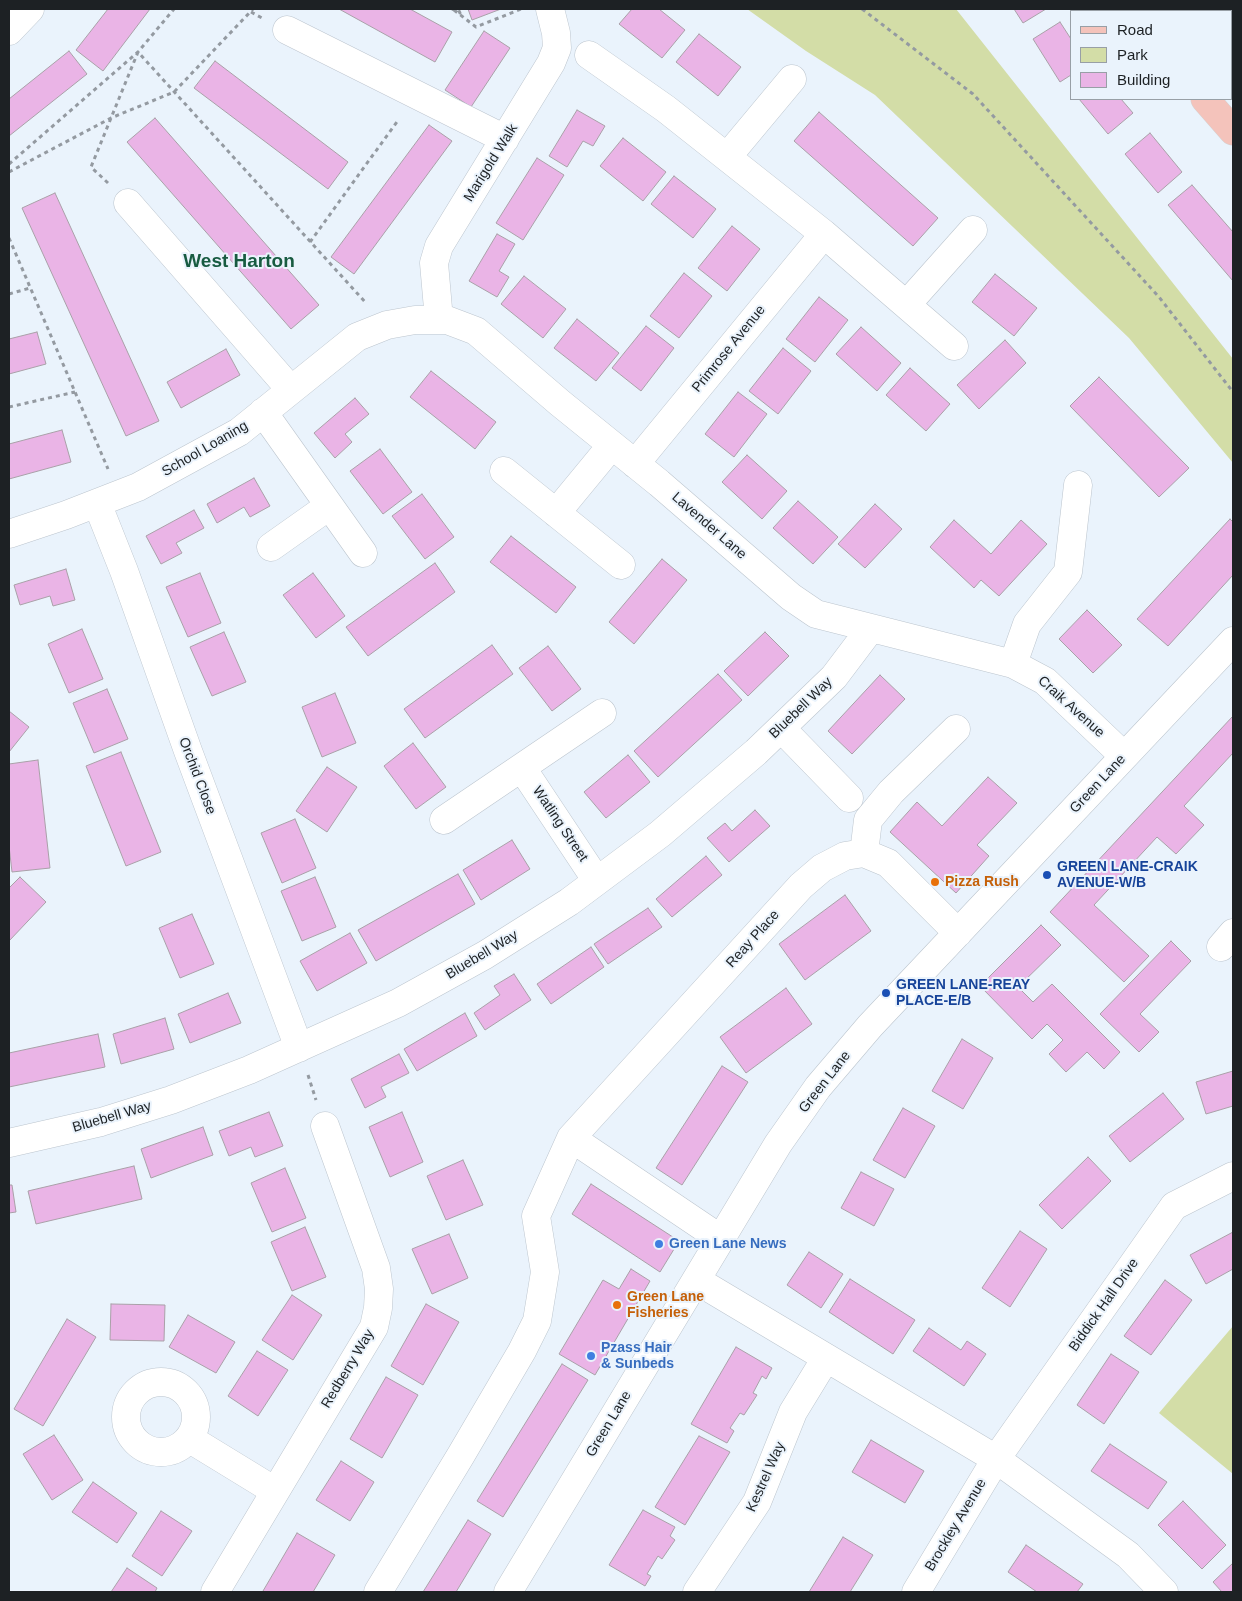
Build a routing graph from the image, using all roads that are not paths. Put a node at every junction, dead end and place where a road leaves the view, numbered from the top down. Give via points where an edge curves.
1 (30, 9) edge
2 (550, 9) edge
3 (287, 30) dead end
4 (9, 31) edge
5 (590, 55) dead end
6 (792, 80) dead end
7 (1206, 100) edge
8 (1233, 131) edge
9 (505, 139) junction
10 (726, 157) junction
11 (128, 202) road end
12 (973, 230) dead end
13 (824, 234) junction
14 (907, 304) junction
15 (439, 320) junction
16 (954, 346) dead end
17 (291, 390) junction
18 (263, 412) junction
19 (612, 446) junction
20 (635, 464) junction
21 (504, 471) dead end
22 (1078, 484) dead end
23 (108, 499) junction
24 (329, 506) junction
25 (556, 513) junction
26 (9, 534) edge
27 (271, 547) dead end
28 (363, 553) dead end
29 (620, 565) dead end
30 (871, 628) junction
31 (1233, 642) edge
32 (1013, 664) junction
33 (602, 713) dead end
34 (781, 728) junction
35 (956, 729) dead end
36 (1124, 756) junction
37 (522, 768) junction
38 (849, 798) dead end
39 (444, 820) dead end
40 (864, 853) junction
41 (597, 881) junction
42 (958, 933) junction
43 (299, 1048) junction
44 (325, 1126) road end
45 (571, 1138) junction
46 (9, 1142) edge
47 (1233, 1176) edge
48 (721, 1239) junction
49 (696, 1280) junction
50 (826, 1358) junction
51 (190, 1439) dead end
52 (996, 1458) junction
53 (275, 1491) junction
54 (215, 1592) edge
55 (378, 1592) edge
56 (508, 1592) edge
57 (697, 1592) edge
58 (916, 1592) edge
59 (1164, 1592) edge

1 - 4 street
2 - 9 street, Marigold Walk via 557,48 551,64
3 - 9 street
5 - 10 street
6 - 10 street
7 - 8 main road
9 - 15 street, Marigold Walk via 439,246 434,263
10 - 13 street
11 - 17 street
12 - 14 street
13 - 14 street
13 - 20 street, Primrose Avenue
14 - 16 street
15 - 17 street, School Loaning via 387,325 357,337
15 - 19 street, Lavender Lane via 476,332
17 - 18 street, School Loaning
18 - 23 street, School Loaning via 239,432 138,487
18 - 24 street
19 - 20 street, Lavender Lane
19 - 25 street
20 - 30 street, Lavender Lane via 790,597 816,614
21 - 25 street
22 - 32 street via 1068,572 1027,624
23 - 26 street, School Loaning
23 - 43 street, Orchid Close via 124,571
24 - 27 street
24 - 28 street
25 - 29 street
30 - 32 street, Lavender Lane
30 - 34 street, Bluebell Way via 834,677
31 - 36 street, Green Lane
32 - 36 street, Craik Avenue via 1046,681
33 - 37 street
34 - 38 street
34 - 41 street, Bluebell Way via 660,834
35 - 40 street via 891,792 868,820
36 - 42 street, Green Lane
37 - 39 street
37 - 41 street, Watling Street
40 - 42 street via 888,863
40 - 45 street, Reay Place via 845,856 822,868 801,886
41 - 43 street, Bluebell Way via 569,902 441,980
42 - 48 street, Green Lane via 870,1026 818,1087 778,1144
43 - 46 street, Bluebell Way via 171,1100 101,1122
44 - 53 street, Redberry Way via 376,1268 378,1308 374,1327
45 - 48 street
45 - 55 street, Reay Place via 536,1216 544,1272 537,1321
47 - 52 street, Biddick Hall Drive via 1174,1206
48 - 49 street, Green Lane
49 - 50 street
49 - 56 street, Green Lane
50 - 52 street
50 - 57 street, Kestrel Way via 793,1412 757,1502
51 - 53 street
52 - 58 street, Brockley Avenue
52 - 59 street via 1128,1555
53 - 54 street, Redberry Way

